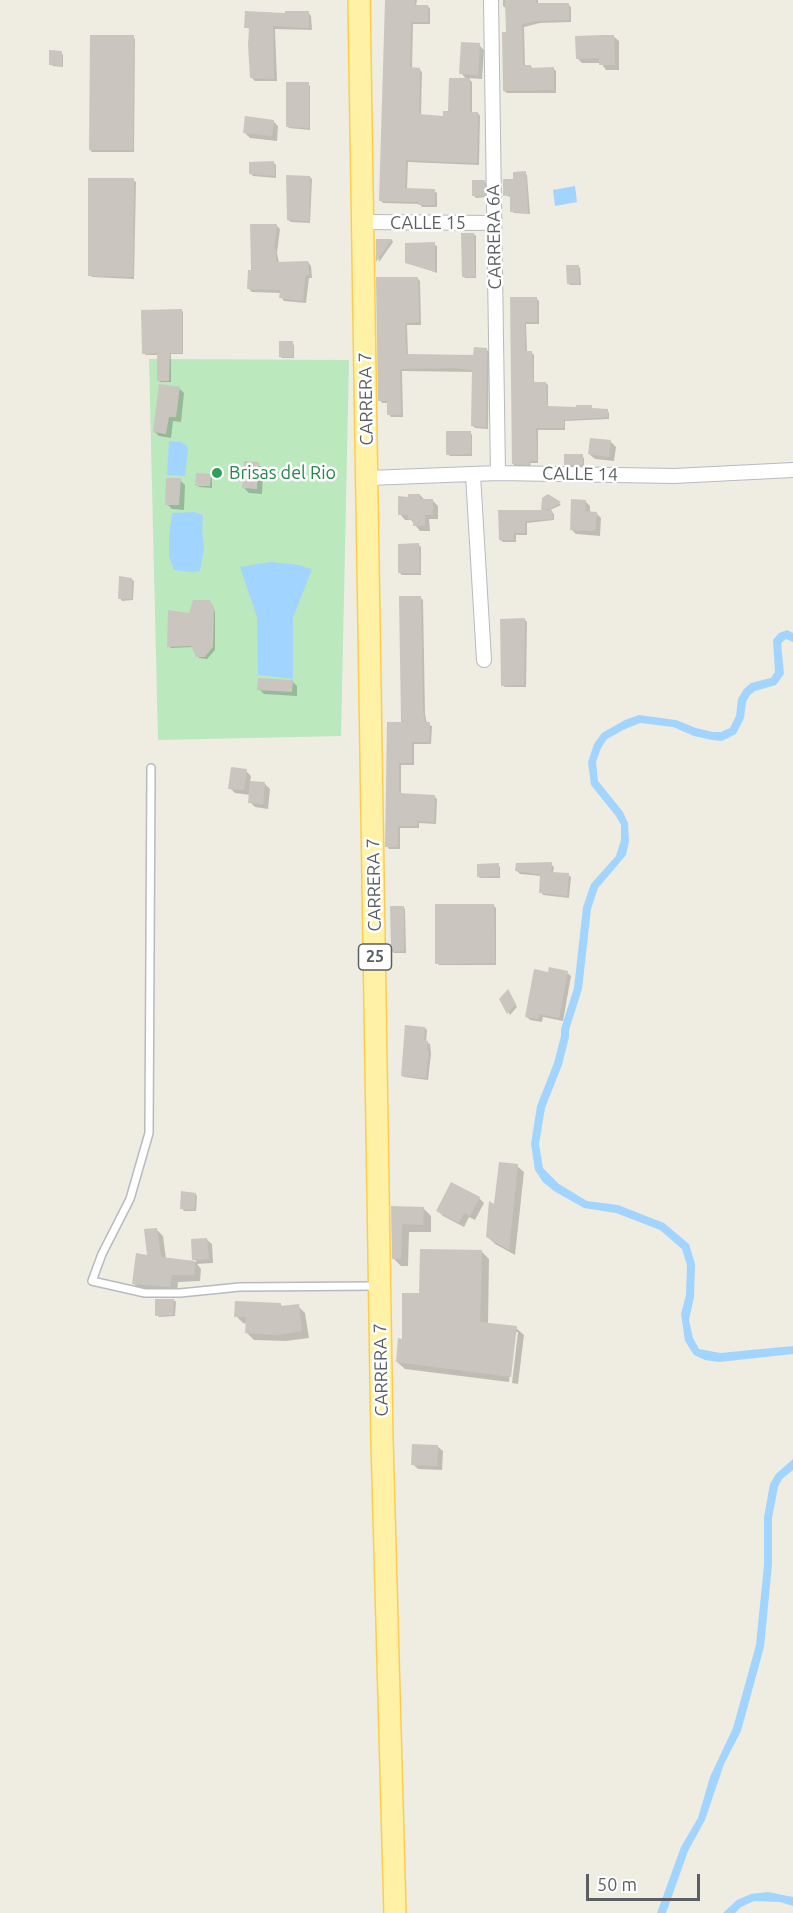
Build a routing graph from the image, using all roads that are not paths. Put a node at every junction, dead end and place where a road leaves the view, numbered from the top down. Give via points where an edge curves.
1 (359, 0) edge
2 (491, 0) edge
3 (363, 222) junction
4 (493, 223) junction
5 (793, 470) edge
6 (498, 473) junction
7 (473, 475) junction
8 (368, 478) junction
9 (484, 660) dead end
10 (151, 768) dead end
11 (380, 1286) junction
12 (395, 1913) edge

1 - 3 main road, CARRERA 7 / 25
2 - 4 street, CARRERA 6A
3 - 4 street, CALLE 15
3 - 8 main road, CARRERA 7 / 25
4 - 6 street, CARRERA 6A
5 - 6 street, CALLE 14 via 674,476
6 - 7 street, CALLE 14
7 - 8 street, CALLE 14
7 - 9 street
8 - 11 main road, CARRERA 7 / 25
10 - 11 lane via 149,1133 130,1199 93,1281 145,1293 240,1287
11 - 12 main road, CARRERA 7 / 25

